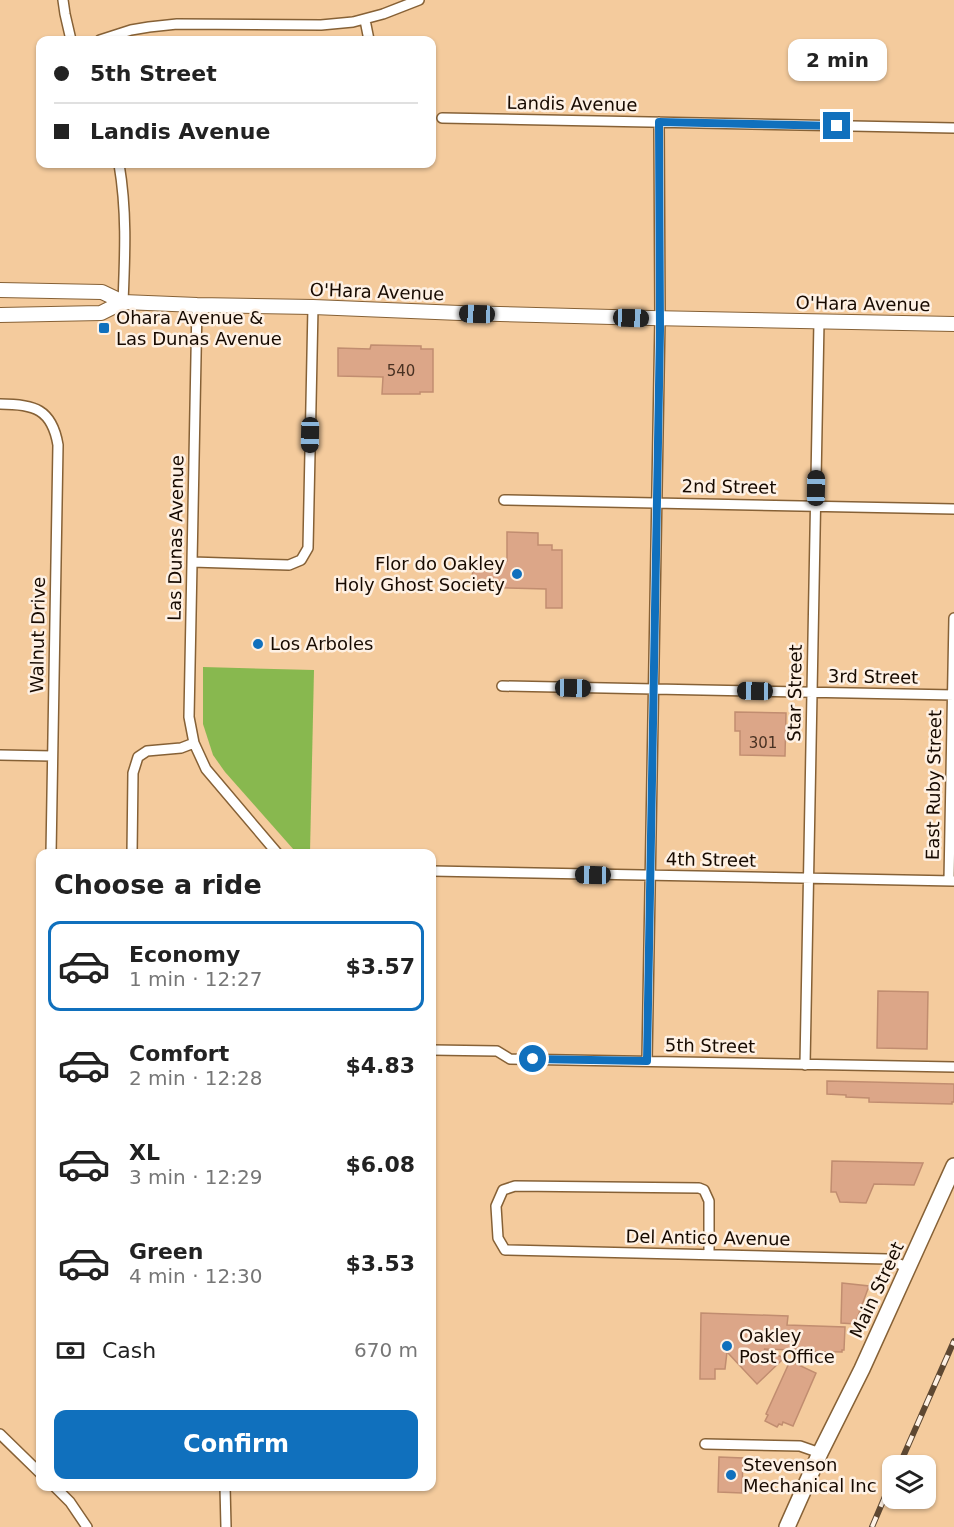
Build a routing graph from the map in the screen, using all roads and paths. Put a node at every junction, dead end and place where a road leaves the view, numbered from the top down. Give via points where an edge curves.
1 (63, 0) edge
2 (419, 0) edge
3 (365, 20) junction
4 (70, 36) edge
5 (112, 36) edge
6 (368, 36) edge
7 (442, 118) dead end
8 (659, 122) junction
9 (954, 128) edge
10 (120, 168) edge
11 (0, 290) edge
12 (123, 302) junction
13 (197, 305) junction
14 (313, 307) junction
15 (0, 315) edge
16 (660, 318) junction
17 (819, 321) junction
18 (954, 324) edge
19 (0, 404) edge
20 (504, 500) dead end
21 (657, 502) junction
22 (815, 505) junction
23 (954, 508) edge
24 (192, 562) junction
25 (954, 618) edge
26 (502, 687) dead end
27 (654, 689) junction
28 (812, 692) junction
29 (953, 694) edge
30 (194, 743) junction
31 (0, 755) edge
32 (52, 756) junction
33 (51, 849) edge
34 (132, 849) edge
35 (274, 849) edge
36 (436, 871) edge
37 (650, 876) junction
38 (808, 878) junction
39 (951, 880) edge
40 (436, 1050) edge
41 (647, 1061) junction
42 (805, 1065) junction
43 (954, 1067) edge
44 (954, 1167) edge
45 (709, 1254) junction
46 (909, 1268) junction
47 (0, 1434) edge
48 (705, 1444) dead end
49 (820, 1453) junction
50 (36, 1469) edge
51 (59, 1491) edge
52 (225, 1491) edge
53 (87, 1527) edge
54 (226, 1527) edge
55 (787, 1527) edge

1 - 4 street
2 - 3 street
3 - 5 street via 321,25 162,25
3 - 6 street
7 - 8 street, Landis Avenue
8 - 9 street, Landis Avenue
8 - 16 street
10 - 12 street via 126,222
11 - 12 main road, O'Hara Avenue via 102,292
12 - 13 main road, O'Hara Avenue
12 - 15 main road, O'Hara Avenue via 101,313
13 - 14 main road, O'Hara Avenue
13 - 24 street, Las Dunas Avenue
14 - 16 main road, O'Hara Avenue
14 - 24 street via 308,548 301,560 289,565
16 - 17 main road, O'Hara Avenue
16 - 21 street
17 - 18 main road, O'Hara Avenue
17 - 22 street, Star Street
19 - 32 street, Walnut Drive via 36,409 48,418 58,445
20 - 21 street, 2nd Street
21 - 22 street, 2nd Street
21 - 27 street
22 - 23 street, 2nd Street
22 - 28 street, Star Street
24 - 30 street, Las Dunas Avenue via 189,717
25 - 29 street, East Ruby Street
26 - 27 street, 3rd Street
27 - 28 street, 3rd Street
27 - 37 street
28 - 29 street, 3rd Street
28 - 38 street, Star Street
29 - 39 street, East Ruby Street
30 - 34 street via 138,756 133,773
30 - 35 street, Las Dunas Avenue via 206,769
31 - 32 street
32 - 33 street, Walnut Drive
36 - 37 street, 4th Street
37 - 38 street, 4th Street
37 - 41 street
38 - 39 street, 4th Street
38 - 42 street, Star Street
40 - 41 street, 5th Street via 497,1051 510,1059
41 - 42 street, 5th Street
42 - 43 street, 5th Street
44 - 46 main road, Main Street
45 - 45 street, Del Antico Avenue via 505,1250 498,1238 496,1206 502,1190 515,1186 699,1188 709,1201
45 - 46 street, Del Antico Avenue via 887,1259
46 - 49 main road, Main Street
47 - 50 street
48 - 49 street via 800,1446
49 - 55 main road, Main Street
51 - 53 street
52 - 54 street

